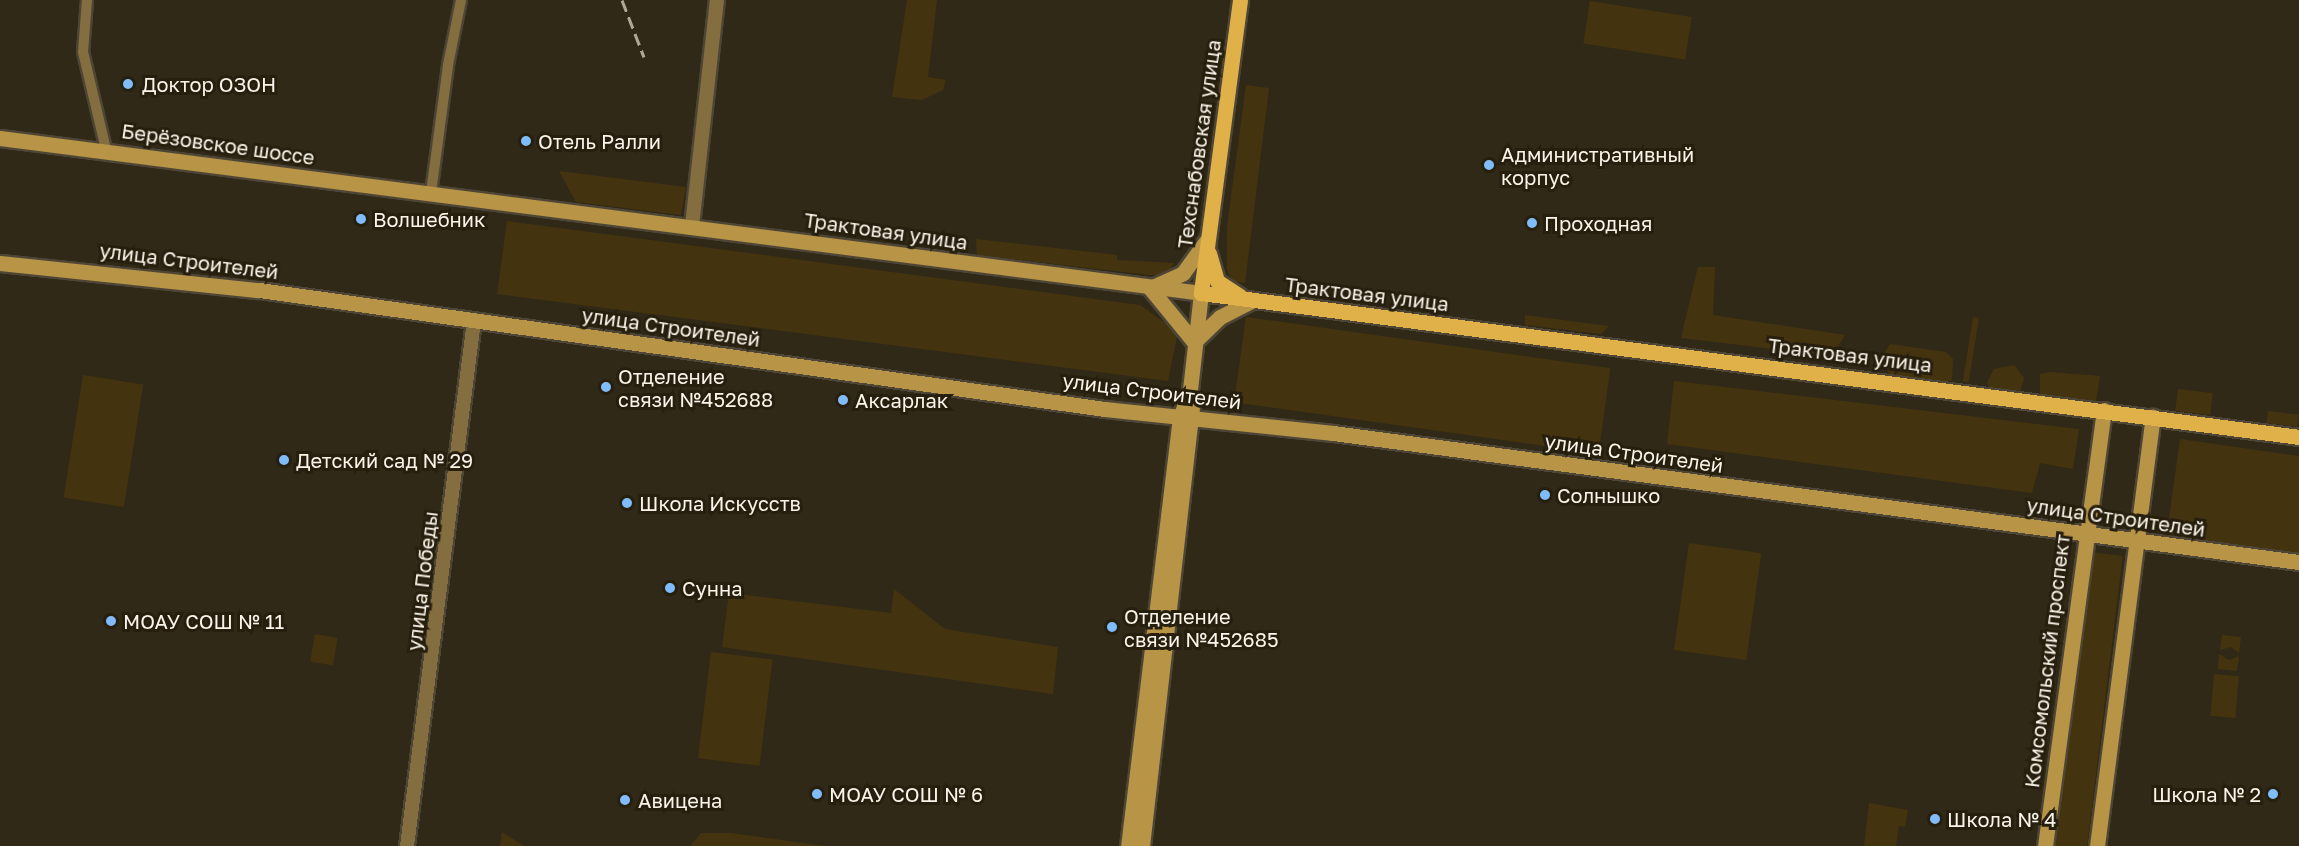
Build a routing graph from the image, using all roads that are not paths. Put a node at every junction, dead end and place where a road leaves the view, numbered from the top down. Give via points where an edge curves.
1 (87, 0) edge
2 (461, 0) edge
3 (717, 0) edge
4 (1240, 0) edge
5 (0, 138) edge
6 (106, 149) junction
7 (431, 193) junction
8 (692, 226) junction
9 (1206, 241) junction
10 (0, 263) edge
11 (1150, 288) junction
12 (1202, 293) junction
13 (1251, 301) junction
14 (474, 321) junction
15 (1194, 342) junction
16 (2104, 410) junction
17 (2153, 417) junction
18 (1187, 418) junction
19 (2299, 436) edge
20 (2085, 533) junction
21 (2137, 539) junction
22 (2299, 562) edge
23 (407, 846) edge
24 (1128, 846) edge
25 (1142, 846) edge
26 (2045, 846) edge
27 (2097, 846) edge

1 - 6 street via 83,52 97,125
2 - 7 street
3 - 8 street
4 - 9 main road, Техснабовская улица
5 - 6 main road, Берёзовское шоссе
6 - 7 main road, Берёзовское шоссе
7 - 8 main road, Трактовая улица
8 - 11 main road, Трактовая улица
9 - 11 main road via 1183,273
9 - 12 main road, Техснабовская улица
9 - 13 main road via 1217,280
10 - 14 main road, улица Строителей via 259,290
11 - 12 main road, Трактовая улица
11 - 15 main road
12 - 13 main road, Трактовая улица
12 - 15 main road
13 - 15 main road via 1220,317
13 - 16 main road, Трактовая улица
14 - 18 main road, улица Строителей
14 - 23 street, улица Победы
15 - 18 main road
16 - 17 main road, Трактовая улица
16 - 20 main road, Комсомольский проспект
17 - 19 main road, Трактовая улица
17 - 21 main road
18 - 20 main road, улица Строителей via 1333,433
18 - 24 main road
18 - 25 main road
20 - 21 main road, улица Строителей
20 - 26 main road, Комсомольский проспект
21 - 22 main road, улица Строителей
21 - 27 main road

